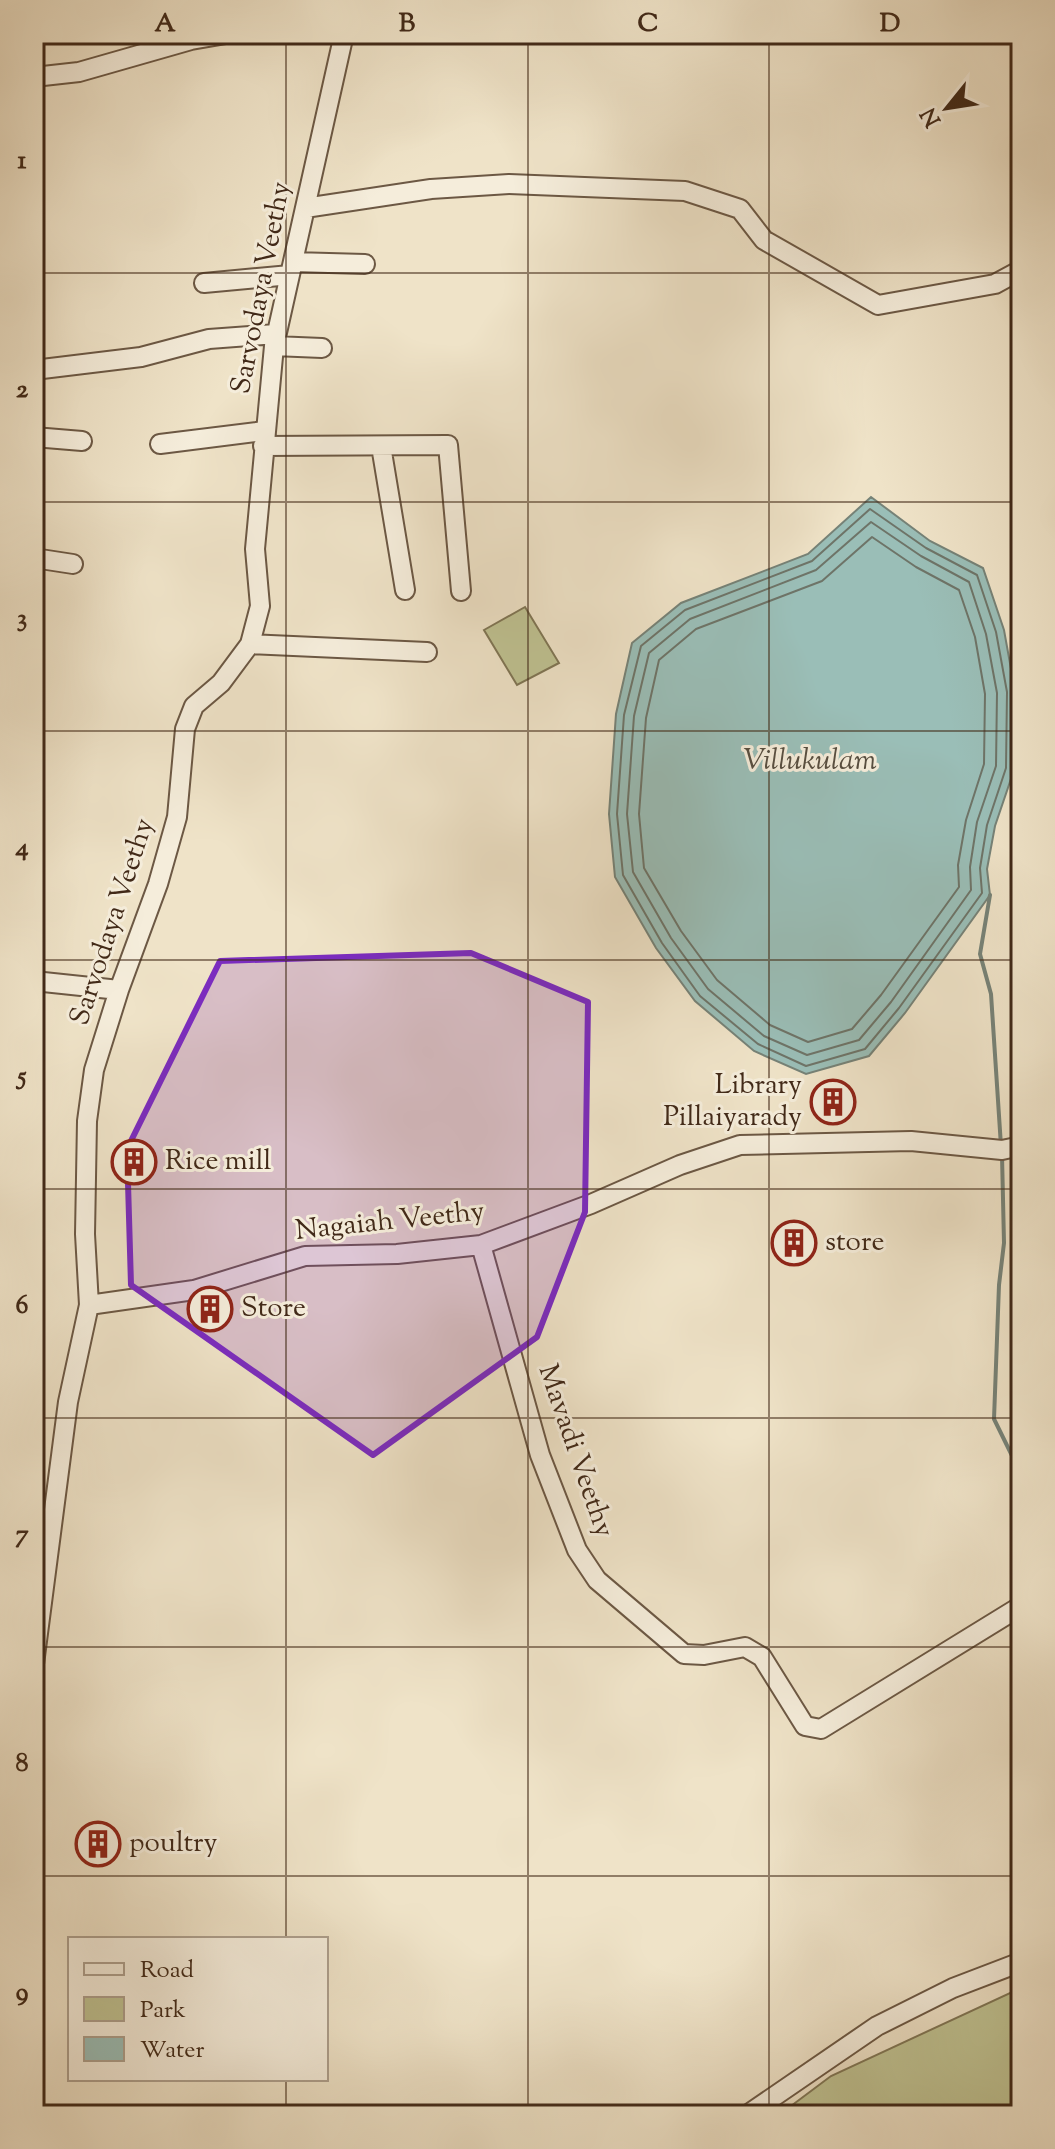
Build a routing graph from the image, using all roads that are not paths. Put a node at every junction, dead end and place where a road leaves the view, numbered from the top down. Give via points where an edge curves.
1 (226, 34) edge
2 (344, 34) edge
3 (34, 77) edge
4 (305, 208) junction
5 (365, 264) dead end
6 (291, 269) junction
7 (1021, 270) edge
8 (204, 283) dead end
9 (275, 340) junction
10 (322, 348) dead end
11 (34, 370) edge
12 (34, 437) edge
13 (263, 439) junction
14 (82, 441) dead end
15 (160, 444) dead end
16 (381, 446) junction
17 (34, 558) edge
18 (73, 564) dead end
19 (405, 590) dead end
20 (461, 591) dead end
21 (250, 644) junction
22 (427, 652) dead end
23 (34, 981) edge
24 (119, 990) junction
25 (1021, 1146) edge
26 (481, 1245) junction
27 (89, 1305) junction
28 (1021, 1606) edge
29 (34, 1664) edge
30 (1021, 1962) edge
31 (747, 2115) edge

1 - 3 street via 79,72
2 - 4 street, Sarvodaya Veethy
4 - 6 street, Sarvodaya Veethy
4 - 7 street via 431,189 509,184 685,191 740,209 764,240 878,305 995,284
5 - 6 street
6 - 8 street
6 - 9 street, Sarvodaya Veethy
9 - 10 street
9 - 11 street via 209,339 141,357
9 - 13 street, Sarvodaya Veethy
12 - 14 street
13 - 15 street
13 - 16 street
13 - 21 street, Sarvodaya Veethy via 255,549 260,606
16 - 19 street
16 - 20 street via 448,445
17 - 18 street
21 - 22 street
21 - 24 street, Sarvodaya Veethy via 189,717 177,817
23 - 24 street
24 - 27 street, Sarvodaya Veethy via 94,1070 87,1121
25 - 26 street, Nagaiah Veethy via 1002,1150 911,1141 740,1145
26 - 27 street, Nagaiah Veethy via 305,1256 194,1290
26 - 28 street, Mavadi Veethy via 540,1455 577,1550 597,1580 684,1654 745,1647 762,1657 805,1726 821,1729
27 - 29 street, Sarvodaya Veethy via 68,1402
30 - 31 street via 877,2026

